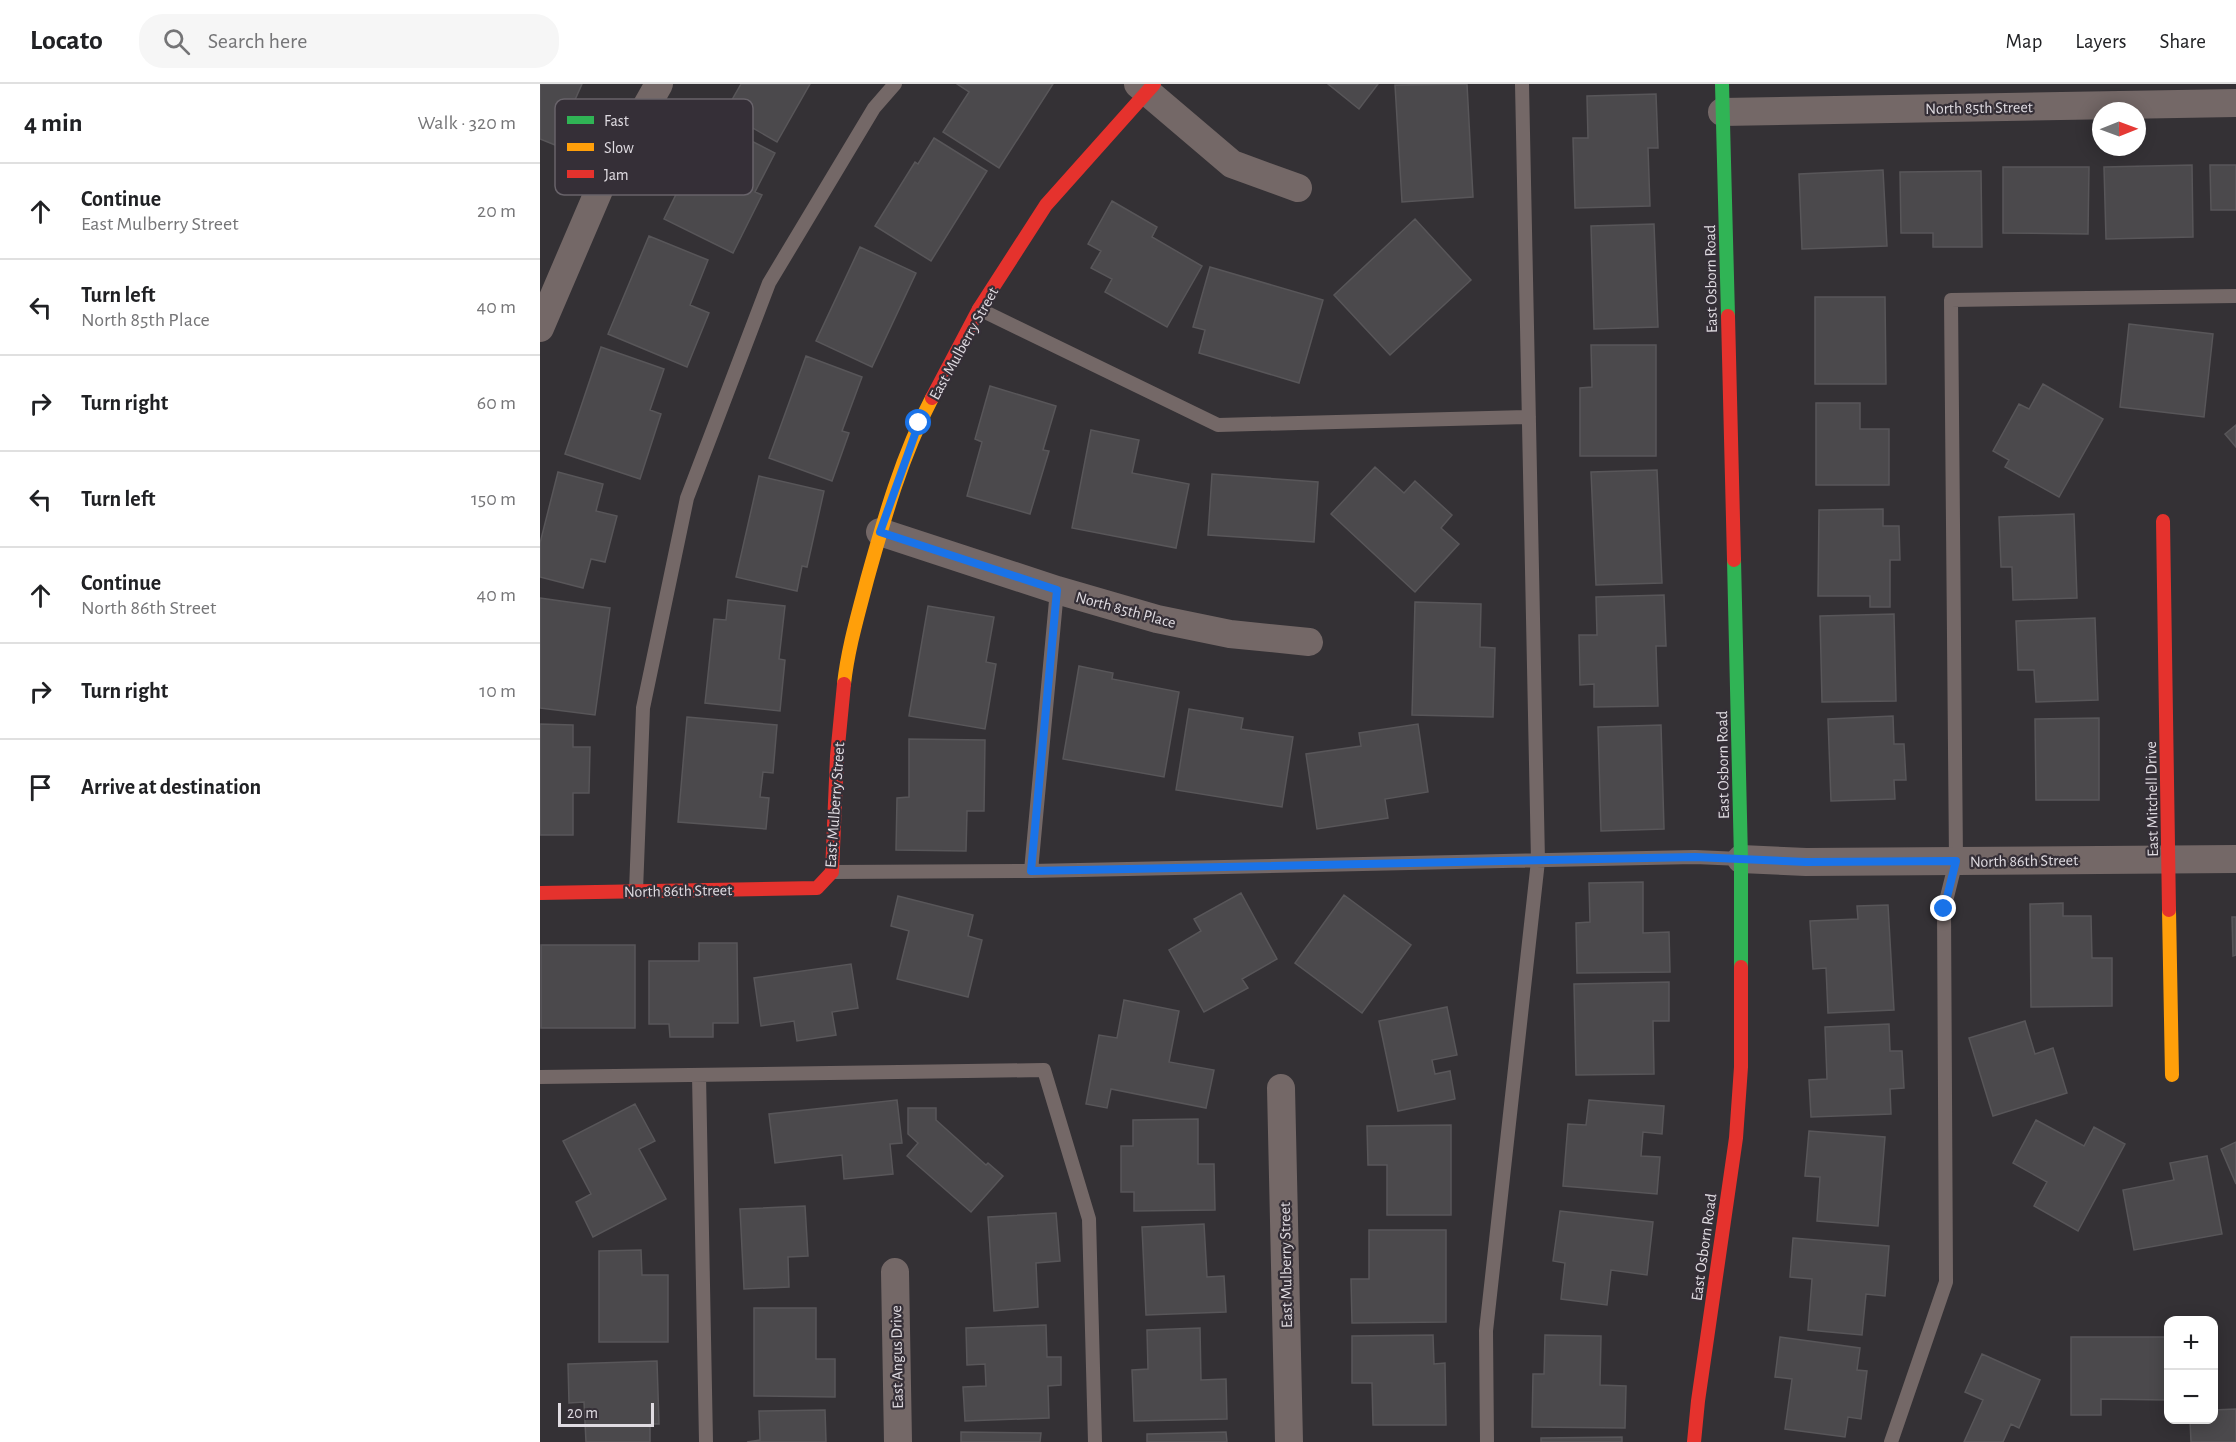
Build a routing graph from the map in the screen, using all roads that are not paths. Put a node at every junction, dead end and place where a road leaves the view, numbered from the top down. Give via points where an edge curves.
1 (659, 84) edge
2 (895, 84) edge
3 (1522, 84) edge
4 (1722, 84) edge
5 (1146, 87) edge
6 (651, 99) edge
7 (2236, 103) edge
8 (1722, 112) junction
9 (1298, 188) dead end
10 (597, 195) edge
11 (2236, 296) edge
12 (979, 309) junction
13 (540, 328) edge
14 (1529, 417) junction
15 (2163, 521) dead end
16 (880, 532) junction
17 (1057, 590) junction
18 (1309, 642) dead end
19 (2169, 859) junction
20 (2236, 859) edge
21 (1741, 860) junction
22 (1538, 861) junction
23 (1956, 861) junction
24 (1031, 871) junction
25 (832, 872) junction
26 (817, 888) joint
27 (636, 891) junction
28 (540, 893) edge
29 (699, 1075) junction
30 (2172, 1075) dead end
31 (540, 1077) edge
32 (1281, 1088) dead end
33 (895, 1272) dead end
34 (706, 1442) edge
35 (898, 1442) edge
36 (1095, 1442) edge
37 (1289, 1442) edge
38 (1487, 1442) edge
39 (1694, 1442) edge
40 (1891, 1442) edge

1 - 6 street
2 - 27 lane via 874,108 769,283 687,498 644,708
3 - 14 lane
4 - 8 street, East Osborn Road
5 - 9 street via 1232,164
5 - 12 street, East Mulberry Street via 1046,205
7 - 8 street, North 85th Street
8 - 21 street, East Osborn Road
10 - 13 street
11 - 23 lane via 1951,300
12 - 14 lane via 1218,425
12 - 16 street, East Mulberry Street via 919,423
14 - 22 lane
15 - 19 street, East Mitchell Drive
16 - 17 street, North 85th Place
16 - 25 street, East Mulberry Street via 847,654
17 - 18 street, North 85th Place via 1157,620 1230,634
17 - 24 lane
19 - 20 street, North 86th Street
19 - 23 street, North 86th Street
19 - 30 street, East Mitchell Drive
21 - 22 lane via 1695,857
21 - 23 street, North 86th Street
21 - 39 street, East Osborn Road via 1741,1067 1737,1126
22 - 24 lane
22 - 38 lane via 1486,1331
23 - 40 lane via 1944,909 1946,1282
24 - 25 lane
25 - 26 street, East Mulberry Street
26 - 27 street, North 86th Street
27 - 28 street, North 86th Street
29 - 31 lane
29 - 34 lane
29 - 36 lane via 1044,1070 1089,1219
32 - 37 street, East Mulberry Street
33 - 35 street, East Angus Drive

